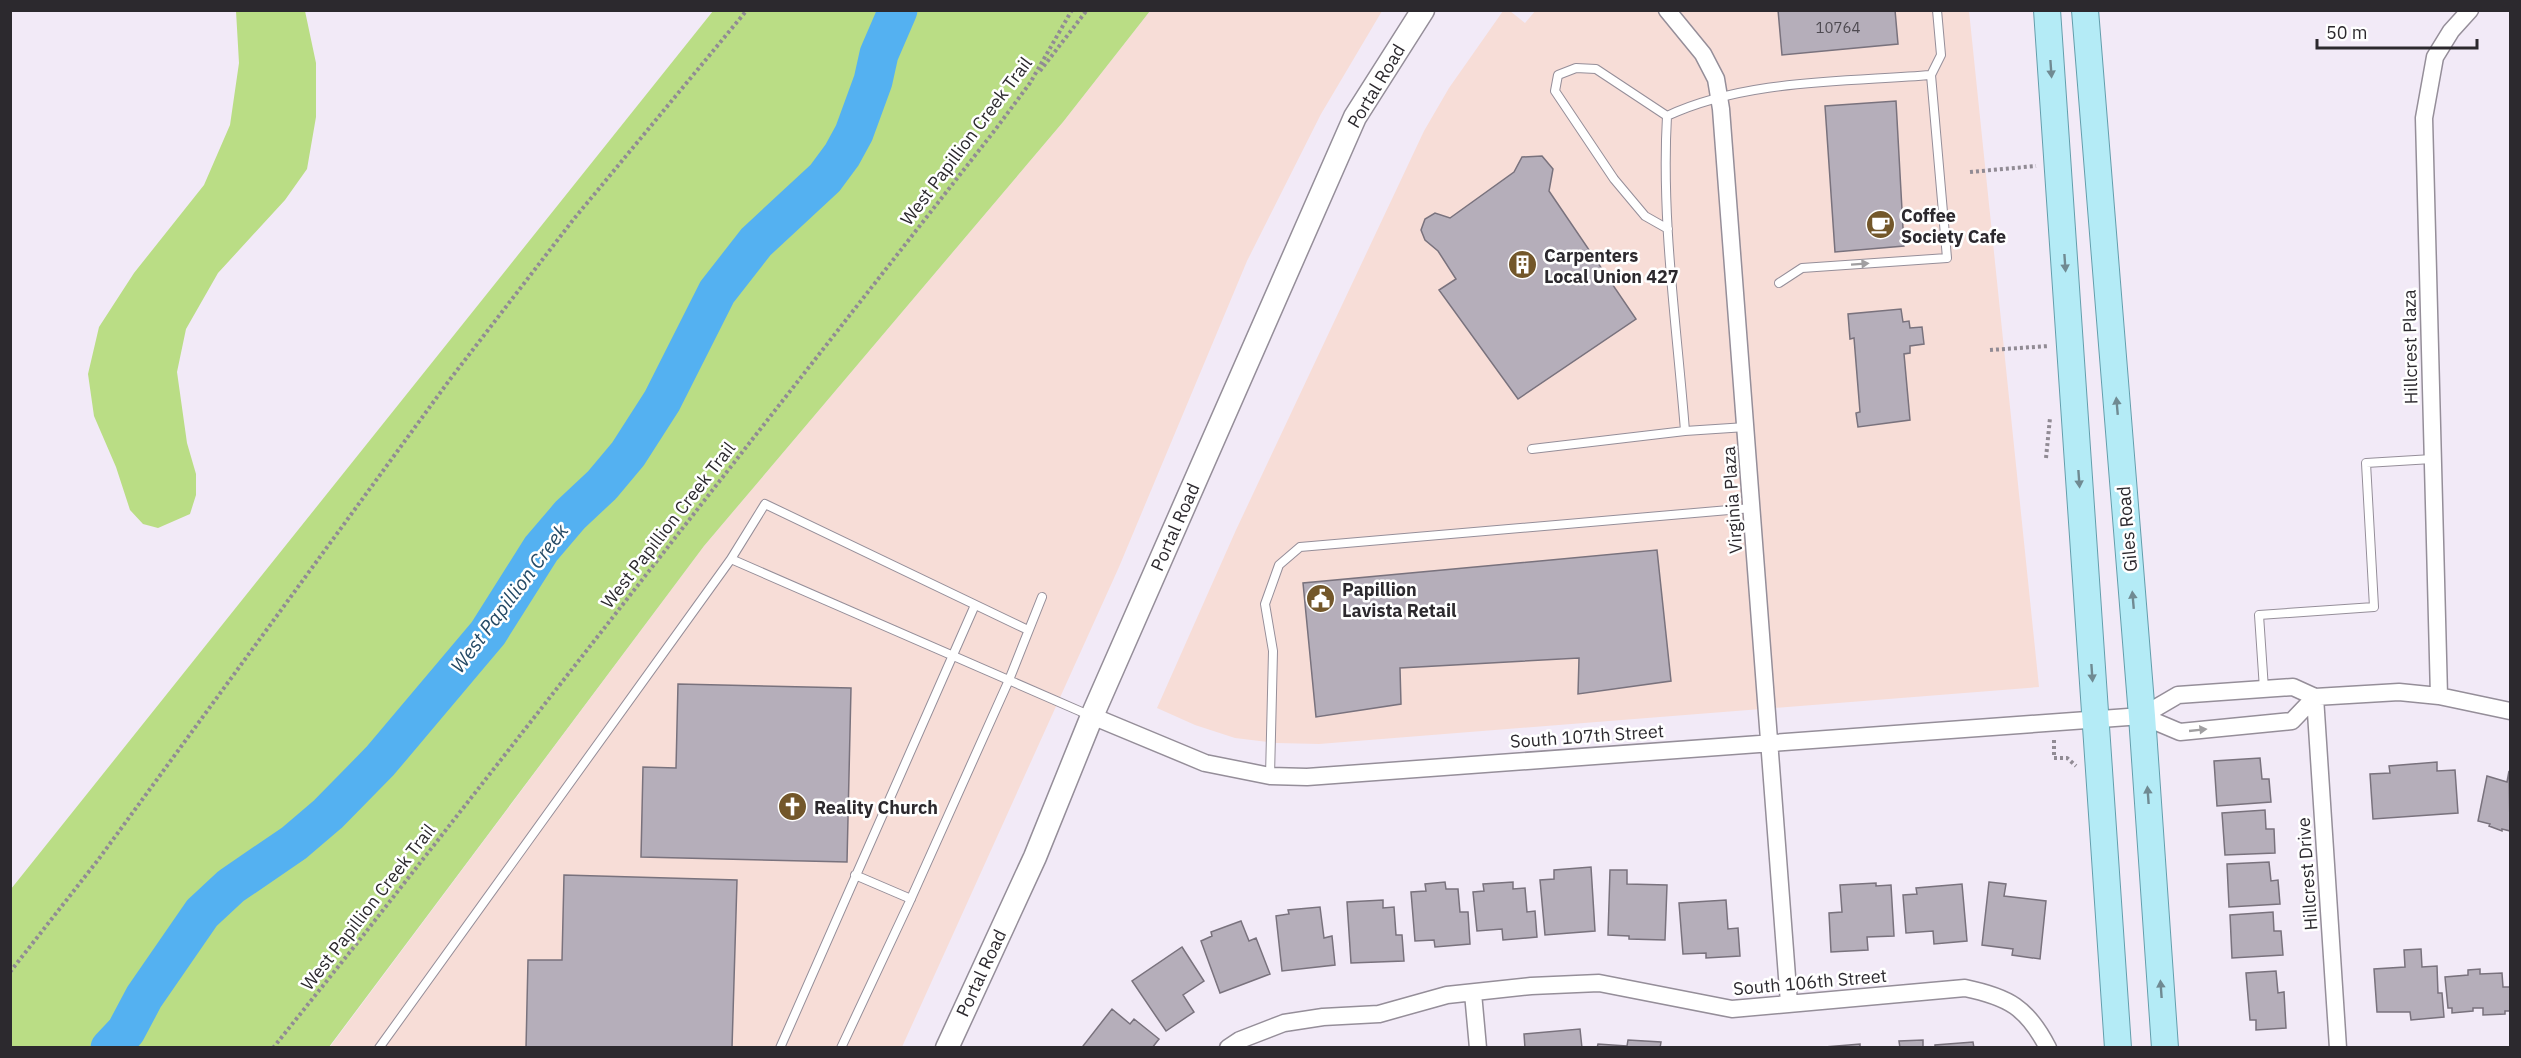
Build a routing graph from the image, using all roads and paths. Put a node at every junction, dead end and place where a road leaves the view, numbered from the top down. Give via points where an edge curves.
1 (747, 10) edge
2 (1072, 10) edge
3 (1087, 10) edge
4 (1667, 10) edge
5 (1936, 10) edge
6 (2047, 10) edge
7 (2085, 10) edge
8 (2470, 10) edge
9 (1423, 12) edge
10 (1931, 75) junction
11 (1030, 83) junction
12 (1719, 96) junction
13 (1666, 116) junction
14 (2037, 166) dead end
15 (1970, 172) dead end
16 (1668, 229) junction
17 (1779, 283) dead end
18 (2049, 346) dead end
19 (1990, 350) dead end
20 (1746, 427) junction
21 (1685, 431) junction
22 (1532, 449) dead end
23 (2432, 459) junction
24 (1752, 508) junction
25 (731, 559) junction
26 (1042, 597) dead end
27 (975, 605) junction
28 (1028, 630) junction
29 (952, 656) junction
30 (1008, 680) junction
31 (2264, 689) junction
32 (2439, 696) junction
33 (2315, 697) junction
34 (2511, 711) edge
35 (1092, 716) junction
36 (2142, 716) junction
37 (2095, 719) junction
38 (1770, 742) junction
39 (1270, 776) junction
40 (855, 875) junction
41 (911, 899) junction
42 (10, 972) edge
43 (1473, 993) junction
44 (1789, 1003) junction
45 (273, 1047) edge
46 (380, 1047) edge
47 (780, 1047) edge
48 (841, 1047) edge
49 (947, 1047) edge
50 (1228, 1047) edge
51 (1478, 1047) edge
52 (2048, 1047) edge
53 (2118, 1047) edge
54 (2164, 1047) edge
55 (2338, 1047) edge

1 - 42 path via 573,220 451,378 98,860
2 - 11 path, West Papillion Creek Trail
3 - 11 path
4 - 12 street, Virginia Plaza via 1702,54 1716,79
5 - 10 lane via 1941,55
6 -> 37 main road
36 -> 7 main road, Giles Road
8 - 23 street, Hillcrest Plaza via 2451,31 2436,57 2424,118
9 - 35 main road, Portal Road via 1355,117
10 - 12 lane via 1787,86
17 -> 10 lane via 1802,268 1947,258
11 - 45 path, West Papillion Creek Trail
12 - 13 lane
12 - 20 street, Virginia Plaza
13 - 16 lane
13 - 16 lane via 1596,69 1576,68 1558,75 1555,91 1614,180 1645,216
14 - 15 path
16 - 21 lane
18 - 19 path
20 - 21 lane
20 - 24 street, Virginia Plaza
21 - 22 lane
23 - 31 lane via 2366,463 2374,607 2259,615
23 - 32 street, Hillcrest Plaza
24 - 38 street, Virginia Plaza
24 - 39 lane via 1300,547 1279,565 1265,604 1273,651
25 - 27 lane via 765,504
25 - 29 lane
25 - 46 lane
26 - 28 lane
27 - 28 lane
27 - 29 lane
28 - 30 lane
29 - 30 lane
29 - 40 lane
30 - 35 lane
30 - 41 lane
31 - 33 street via 2293,687
31 - 36 street via 2178,695
32 - 33 street via 2399,692
32 - 34 street
36 -> 33 street via 2180,732 2292,720
33 - 55 street, Hillcrest Drive
35 - 39 street, South 107th Street via 1204,763
35 - 49 main road, Portal Road via 1035,857
36 - 37 street, South 107th Street
54 -> 36 main road, Giles Road
37 - 38 street, South 107th Street
37 - 53 main road
38 - 39 street, South 107th Street via 1307,777
38 - 44 street, Virginia Plaza
40 - 41 lane
40 - 47 lane
41 - 48 lane
43 - 44 street, South 106th Street via 1599,983 1732,1009
43 - 50 street, South 106th Street via 1379,1014 1284,1023
43 - 51 street
44 - 52 street, South 106th Street via 1965,988 1997,995 2017,1007

